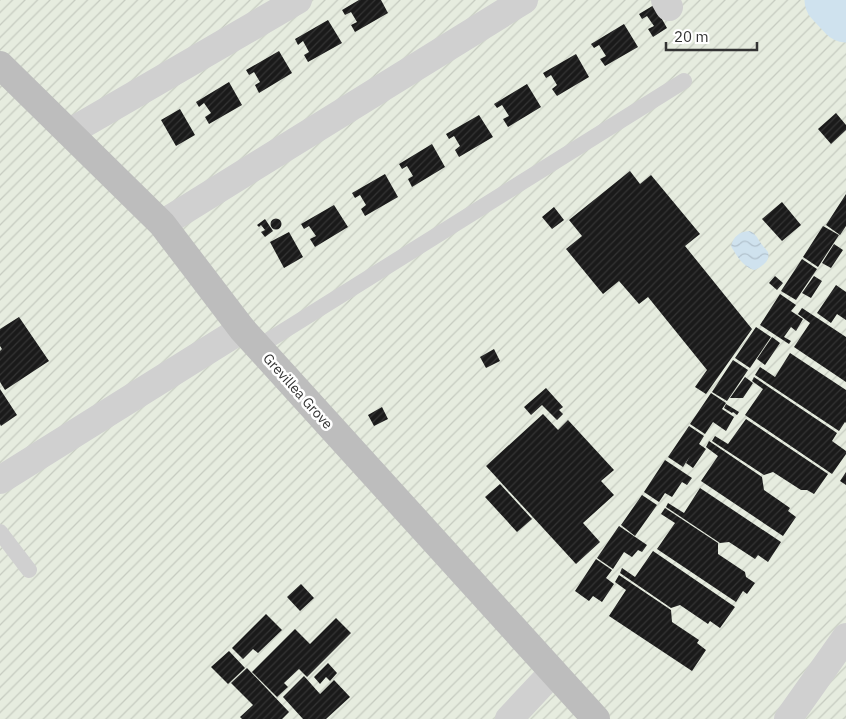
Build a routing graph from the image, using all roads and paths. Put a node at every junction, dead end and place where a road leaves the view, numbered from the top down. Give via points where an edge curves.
1 (298, 0) edge
2 (524, 0) edge
3 (0, 65) edge
4 (684, 81) dead end
5 (70, 132) junction
6 (162, 224) junction
7 (250, 338) junction
8 (0, 480) edge
9 (0, 532) edge
10 (29, 570) dead end
11 (846, 637) edge
12 (554, 672) junction
13 (510, 719) edge
14 (596, 719) edge
15 (788, 719) edge

1 - 5 street
2 - 6 street
3 - 5 street, Grevillea Grove
4 - 7 lane
5 - 6 street, Grevillea Grove
6 - 7 street, Grevillea Grove
7 - 8 street
7 - 12 street, Grevillea Grove
9 - 10 lane
11 - 15 street
12 - 13 street
12 - 14 street, Grevillea Grove

